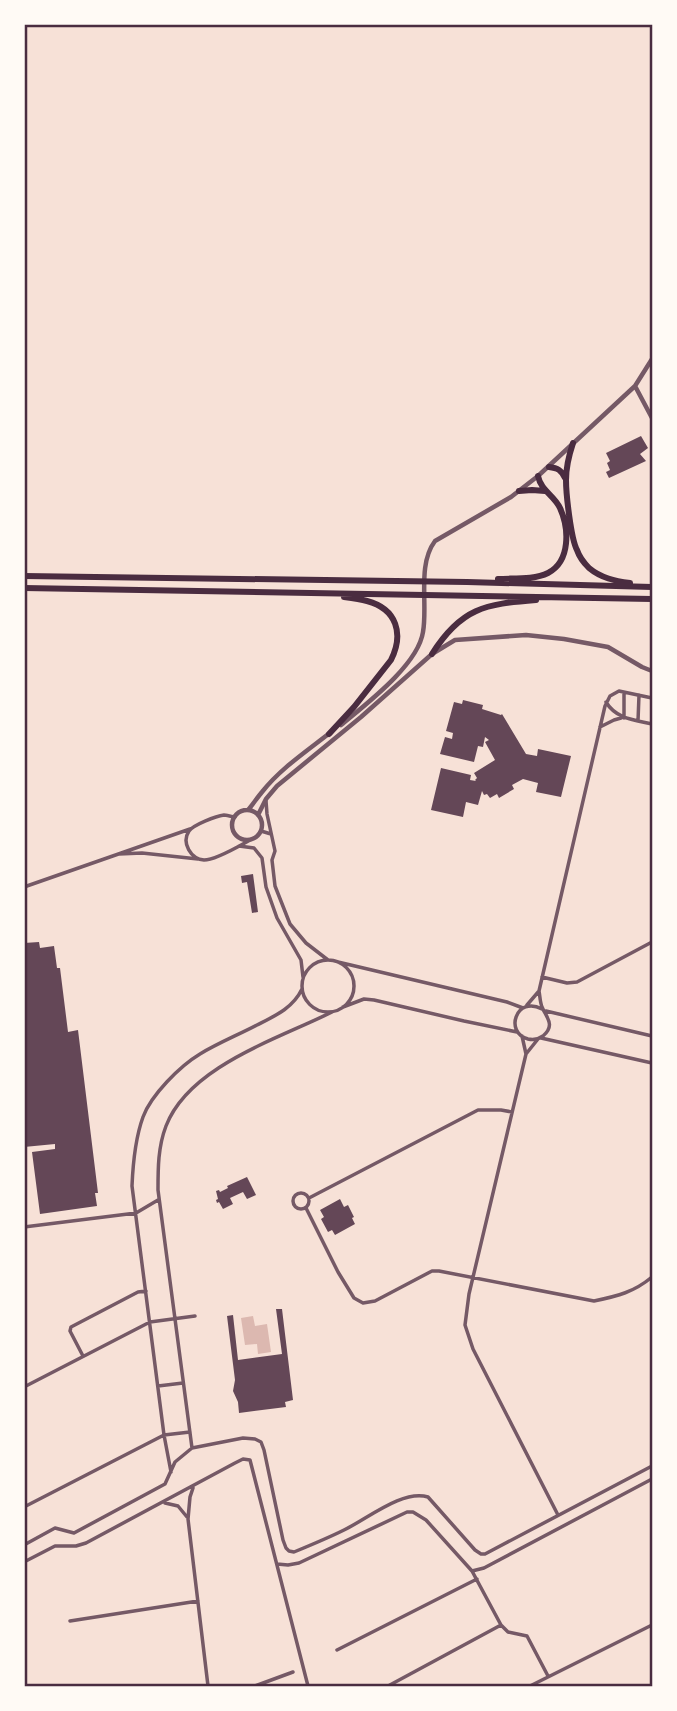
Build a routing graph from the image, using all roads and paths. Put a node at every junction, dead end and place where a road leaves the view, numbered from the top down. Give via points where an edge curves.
1 (653, 359) edge
2 (635, 386) junction
3 (653, 418) edge
4 (573, 443) junction
5 (549, 467) junction
6 (538, 476) junction
7 (566, 480) junction
8 (519, 491) junction
9 (545, 491) junction
10 (24, 576) edge
11 (467, 582) junction
12 (653, 587) edge
13 (24, 588) edge
14 (304, 593) junction
15 (579, 597) junction
16 (653, 599) edge
17 (432, 654) junction
18 (653, 671) edge
19 (624, 692) junction
20 (639, 695) junction
21 (653, 698) edge
22 (606, 702) junction
23 (625, 718) junction
24 (638, 721) junction
25 (653, 724) edge
26 (599, 728) junction
27 (329, 734) junction
28 (266, 799) junction
29 (248, 810) junction
30 (258, 815) junction
31 (235, 817) junction
32 (190, 829) junction
33 (261, 831) junction
34 (271, 834) junction
35 (250, 840) junction
36 (239, 846) junction
37 (113, 855) junction
38 (199, 859) junction
39 (24, 887) edge
40 (653, 942) edge
41 (328, 960) junction
42 (338, 962) junction
43 (303, 977) junction
44 (542, 977) junction
45 (302, 989) junction
46 (539, 990) junction
47 (343, 1007) junction
48 (524, 1007) junction
49 (544, 1009) junction
50 (332, 1012) junction
51 (517, 1032) junction
52 (653, 1036) edge
53 (522, 1037) junction
54 (539, 1038) junction
55 (526, 1054) junction
56 (653, 1063) edge
57 (512, 1112) junction
58 (309, 1198) junction
59 (159, 1199) junction
60 (306, 1208) junction
61 (135, 1213) junction
62 (24, 1227) edge
63 (473, 1276) junction
64 (653, 1277) edge
65 (146, 1291) junction
66 (195, 1316) dead end
67 (174, 1319) junction
68 (150, 1322) junction
69 (83, 1356) junction
70 (183, 1383) junction
71 (158, 1386) junction
72 (24, 1387) edge
73 (190, 1432) junction
74 (164, 1435) junction
75 (192, 1448) junction
76 (653, 1466) edge
77 (171, 1472) junction
78 (653, 1479) edge
79 (194, 1486) junction
80 (180, 1493) junction
81 (190, 1497) junction
82 (163, 1502) junction
83 (178, 1506) junction
84 (24, 1507) edge
85 (558, 1515) junction
86 (188, 1518) junction
87 (24, 1545) edge
88 (24, 1562) edge
89 (277, 1564) junction
90 (472, 1571) junction
91 (477, 1579) junction
92 (198, 1601) junction
93 (70, 1621) dead end
94 (501, 1625) junction
95 (653, 1625) edge
96 (337, 1650) dead end
97 (293, 1672) dead end
98 (548, 1676) junction
99 (208, 1686) edge
100 (256, 1686) edge
101 (308, 1686) edge
102 (388, 1686) edge
103 (530, 1686) edge

1 - 2 street
2 - 3 street
2 - 4 street
4 - 5 street
4 - 7 highway
5 - 6 street
5 - 7 highway via 561,471
6 - 8 street
6 - 9 highway
7 - 12 highway via 573,539 588,567 615,581
8 - 9 highway
8 - 27 street via 435,541 426,564 419,647 370,701
9 - 11 highway via 562,512 567,542 561,561 547,574
10 - 11 highway
11 - 12 highway
13 - 14 highway
14 - 15 highway
14 - 27 highway via 368,601 388,612 398,632 391,660
15 - 16 highway
15 - 17 highway via 485,607 463,618
17 - 18 street via 455,640 526,635 608,647
17 - 28 street
19 - 20 street
19 - 22 street via 614,693
19 - 23 street
20 - 21 street
20 - 24 street
22 - 23 street
22 - 26 street
23 - 24 street
23 - 26 street
24 - 25 street
26 - 44 street
27 - 29 street via 293,761
28 - 30 street
28 - 34 street
29 - 30 street
29 - 31 street
30 - 33 street
31 - 32 street via 225,815
31 - 35 street via 234,832
32 - 37 street
32 - 38 street via 186,845
33 - 34 street
33 - 35 street
34 - 41 street via 275,886 290,924
35 - 36 street
36 - 38 street
36 - 43 street via 254,848 262,858 266,887 301,960
37 - 38 street
37 - 39 street
40 - 44 street via 577,982
41 - 42 street
41 - 43 street via 313,965
42 - 47 street via 350,972 354,987
42 - 48 street
43 - 45 street
44 - 46 street
45 - 50 street via 315,1009
45 - 61 street via 291,1006 201,1053 161,1088 144,1115 134,1153
46 - 48 street
46 - 49 street
47 - 50 street
47 - 51 street via 374,1000
48 - 49 street
48 - 51 street via 516,1016
49 - 52 street
49 - 54 street via 549,1025
50 - 59 street via 258,1047 194,1086 167,1125 158,1169
51 - 53 street
53 - 54 street
53 - 55 street
54 - 55 street
54 - 56 street
55 - 57 street
57 - 58 street via 478,1110
57 - 63 street
58 - 60 street
58 - 60 street via 301,1193 293,1199 296,1208
59 - 61 street
59 - 67 street
60 - 63 street via 338,1272 354,1298 363,1303 432,1271
61 - 62 street
61 - 65 street
63 - 64 street via 594,1301 629,1292
63 - 85 street via 465,1325 473,1349
65 - 68 street
65 - 69 street via 71,1327
66 - 67 street
67 - 68 street
67 - 70 street
68 - 69 street
68 - 71 street
69 - 72 street
70 - 71 street
70 - 73 street
71 - 74 street
73 - 74 street
73 - 75 street
74 - 77 street
74 - 84 street
75 - 77 street via 175,1462
75 - 85 street via 243,1438 261,1442 283,1540 294,1552 415,1496 428,1497 481,1554
76 - 85 street
77 - 87 street via 165,1484 74,1532 55,1528
78 - 90 street
79 - 80 street
79 - 81 street
79 - 89 street via 243,1459 250,1460
80 - 81 street
80 - 82 street
80 - 83 street
81 - 86 street
82 - 83 street
82 - 88 street via 86,1544 55,1546
83 - 86 street
86 - 92 street
89 - 90 street via 299,1563 413,1512 426,1520
89 - 101 street
90 - 91 street
91 - 94 street
91 - 96 street
92 - 93 street
92 - 99 street
94 - 98 street via 508,1632 527,1636
94 - 102 street
95 - 98 street
97 - 100 street
98 - 103 street

